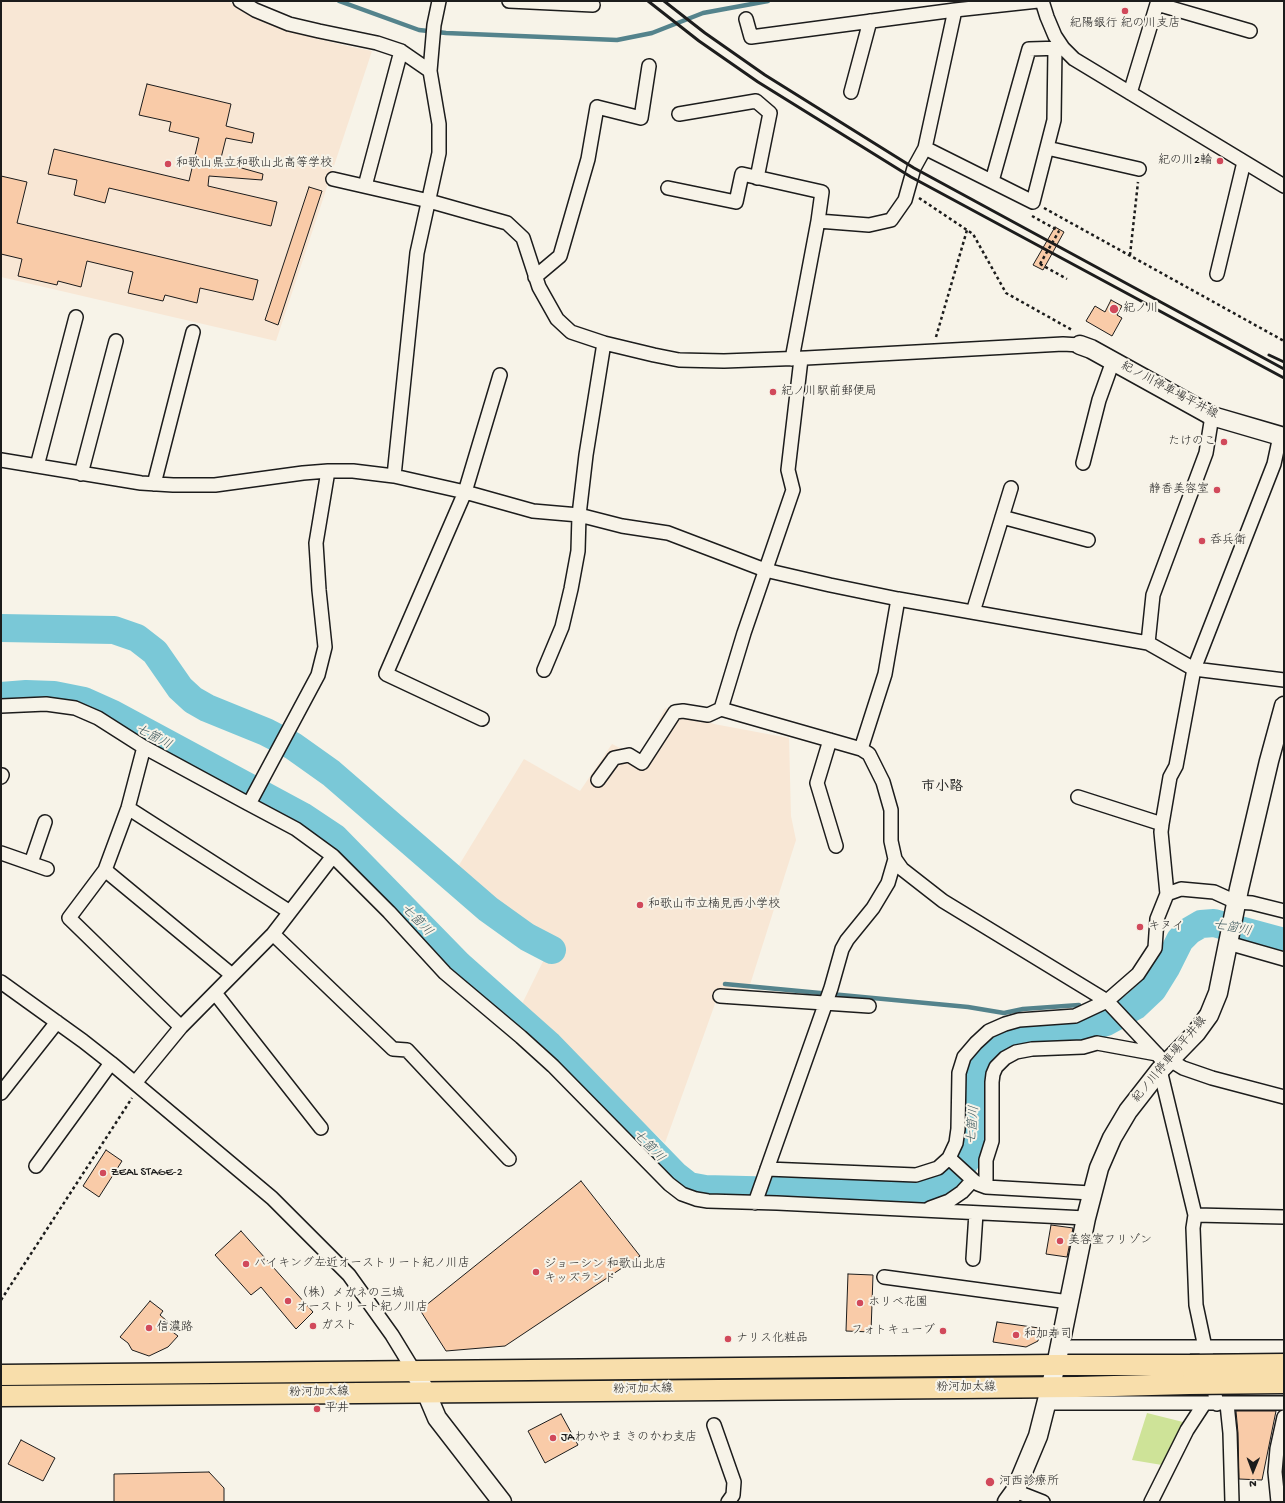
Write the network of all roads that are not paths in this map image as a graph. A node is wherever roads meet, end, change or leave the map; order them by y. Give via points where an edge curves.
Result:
1 (240, 1) edge
2 (439, 1) edge
3 (509, 1) edge
4 (1038, 1) edge
5 (1042, 1) edge
6 (1157, 2) edge
7 (593, 5) dead end
8 (955, 10) junction
9 (746, 19) dead end
10 (870, 21) junction
11 (1250, 31) dead end
12 (1059, 48) junction
13 (401, 52) junction
14 (649, 66) dead end
15 (430, 71) junction
16 (851, 92) dead end
17 (1130, 93) junction
18 (678, 114) dead end
19 (925, 148) junction
20 (1047, 148) junction
21 (1244, 162) junction
22 (1139, 169) road end
23 (758, 178) junction
24 (333, 179) dead end
25 (992, 181) junction
26 (365, 186) junction
27 (1284, 186) edge
28 (668, 188) dead end
29 (429, 201) junction
30 (818, 221) junction
31 (1217, 274) dead end
32 (535, 276) junction
33 (76, 317) dead end
34 (193, 332) dead end
35 (116, 341) dead end
36 (604, 343) junction
37 (1080, 345) joint
38 (796, 359) junction
39 (1113, 361) junction
40 (500, 375) dead end
41 (1212, 416) junction
42 (1282, 436) edge
43 (1, 460) edge
44 (1082, 463) dead end
45 (37, 466) junction
46 (328, 471) junction
47 (81, 474) junction
48 (394, 476) junction
49 (154, 484) junction
50 (1011, 488) dead end
51 (466, 492) junction
52 (579, 515) junction
53 (1002, 517) junction
54 (1088, 540) dead end
55 (765, 570) junction
56 (898, 599) junction
57 (973, 612) junction
58 (1148, 643) junction
59 (1194, 669) junction
60 (544, 670) dead end
61 (1284, 680) edge
62 (1, 706) edge
63 (1284, 706) edge
64 (721, 709) junction
65 (482, 719) dead end
66 (830, 740) junction
67 (144, 747) junction
68 (861, 749) junction
69 (598, 780) dead end
70 (1078, 797) dead end
71 (250, 801) junction
72 (128, 808) junction
73 (45, 822) dead end
74 (1162, 824) junction
75 (836, 846) dead end
76 (1, 853) edge
77 (333, 856) junction
78 (895, 859) junction
79 (31, 863) junction
80 (47, 868) dead end
81 (105, 870) junction
82 (1167, 894) junction
83 (1235, 907) junction
84 (1284, 911) edge
85 (290, 912) junction
86 (273, 934) junction
87 (1228, 940) junction
88 (1284, 959) edge
89 (232, 975) junction
90 (1, 982) edge
91 (215, 993) junction
92 (720, 996) dead end
93 (826, 1002) junction
94 (1109, 1002) junction
95 (868, 1006) dead end
96 (57, 1022) junction
97 (181, 1027) junction
98 (1163, 1062) junction
99 (111, 1063) junction
100 (139, 1086) junction
101 (1, 1093) edge
102 (1284, 1097) edge
103 (321, 1128) dead end
104 (509, 1159) dead end
105 (951, 1160) junction
106 (36, 1166) dead end
107 (765, 1175) junction
108 (971, 1179) junction
109 (986, 1187) junction
110 (1091, 1193) junction
111 (756, 1200) junction
112 (922, 1210) junction
113 (976, 1213) junction
114 (1195, 1215) junction
115 (1284, 1217) edge
116 (1086, 1218) junction
117 (973, 1259) dead end
118 (884, 1277) dead end
119 (1069, 1302) junction
120 (1204, 1346) junction
121 (1284, 1347) edge
122 (1058, 1356) junction
123 (1284, 1364) edge
124 (414, 1371) junction
125 (1, 1375) edge
126 (1284, 1383) edge
127 (426, 1392) junction
128 (1049, 1395) junction
129 (1, 1396) edge
130 (1216, 1404) junction
131 (1284, 1404) edge
132 (1284, 1417) edge
133 (714, 1424) dead end
134 (1011, 1497) edge
135 (502, 1502) edge
136 (728, 1502) edge
137 (1043, 1502) edge
138 (1151, 1502) edge
139 (1232, 1502) edge
140 (1278, 1502) edge

1 - 13 street via 289,24 377,43
2 - 15 street via 433,31
3 - 7 street
4 - 8 street
5 - 12 street
6 - 11 street
6 - 17 street
8 - 10 street
8 - 19 street
9 - 10 street via 751,37
10 - 16 street
12 - 17 street
12 - 20 street via 1054,120
12 - 25 street via 1029,49
13 - 15 street
13 - 26 street
14 - 32 street via 641,118 598,107 588,159 560,256
15 - 29 street via 439,124 439,153
17 - 21 street
18 - 23 street via 756,101 770,113
19 - 25 street
19 - 30 street via 914,168 905,200 891,220 869,225
20 - 22 street
20 - 25 street via 1033,202
21 - 27 street
21 - 31 street
23 - 28 street via 742,174 736,202
23 - 30 street via 822,192
24 - 26 street
26 - 29 street
29 - 32 street via 506,223 522,238
29 - 48 street via 417,253
30 - 38 street
32 - 36 street via 557,319 571,332
33 - 45 street
34 - 49 street
35 - 47 street
36 - 38 street via 679,360
36 - 52 street
37 - 38 street
37 - 39 main road, 紀ノ川停車場平井線
38 - 55 street via 788,470 793,490
39 - 41 main road, 紀ノ川停車場平井線
39 - 44 street
40 - 51 street
41 - 42 main road, 紀ノ川停車場平井線
41 - 58 street via 1206,453 1152,595
42 - 59 street via 1274,464
43 - 45 street
45 - 47 street
46 - 48 street
46 - 49 street via 215,485
46 - 71 street via 316,543 325,647 318,675
47 - 49 street
48 - 51 street
50 - 53 street
51 - 52 street via 533,511
51 - 65 street via 386,674
52 - 55 street via 622,526 668,533
52 - 60 street via 578,551 562,627
53 - 54 street
53 - 57 street
55 - 56 street
55 - 64 street
56 - 57 street
56 - 68 street via 885,674
57 - 58 street
58 - 59 street
59 - 61 street
59 - 74 street
62 - 67 street via 46,704 75,708 98,718
63 - 83 main road, 紀ノ川停車場平井線
64 - 66 street
64 - 69 street via 708,715 675,712 642,763 629,755 614,758
66 - 68 street
66 - 75 street via 817,784
67 - 71 street
67 - 72 street
68 - 78 street via 869,754 883,782 891,810 891,841
70 - 74 street
71 - 77 street via 296,829
72 - 81 street
72 - 85 street
73 - 79 street
74 - 82 street
76 - 79 street
77 - 85 street
77 - 111 street via 445,973 553,1066 669,1184 682,1194 696,1199
78 - 93 street via 888,883 842,949
78 - 94 street via 902,869 943,901
79 - 80 street
81 - 89 street
81 - 97 street via 70,918
82 - 83 street via 1181,889 1214,892
82 - 94 street via 1157,919 1155,948 1138,974
83 - 84 street via 1252,902
83 - 87 main road, 紀ノ川停車場平井線
85 - 86 street
86 - 89 street
86 - 104 street via 393,1049 407,1050
87 - 88 street
87 - 98 main road, 紀ノ川停車場平井線 via 1218,993 1209,1014 1196,1033
89 - 91 street
90 - 96 street
91 - 97 street
91 - 103 street
92 - 93 street
93 - 95 street
93 - 107 street
94 - 98 street
94 - 105 street via 1075,1016 1019,1020 1005,1024 988,1031 976,1042 964,1057 959,1073 958,1129
96 - 99 street
96 - 101 street
97 - 100 street
98 - 102 street
98 - 109 street via 1097,1043 1083,1047 1032,1049 1016,1052 1005,1058 996,1066 993,1074 992,1140 986,1160
98 - 110 main road, 紀ノ川停車場平井線 via 1112,1138
98 - 114 street
99 - 100 street
99 - 106 street
100 - 124 street via 272,1198 349,1275
105 - 107 street via 938,1168 916,1175
105 - 108 street
107 - 111 street
108 - 109 street
108 - 112 street via 962,1192 949,1201
109 - 110 street
110 - 116 main road, 紀ノ川停車場平井線
111 - 112 street
112 - 113 street
113 - 116 street
113 - 117 street
114 - 115 street
114 - 120 street via 1193,1228 1196,1305
116 - 119 main road, 紀ノ川停車場平井線
118 - 119 street
119 - 122 main road, 紀ノ川停車場平井線
120 - 121 street
120 - 122 street
120 - 130 street
122 - 123 main road, 粉河加太線, bridge via 1190,1365
122 - 124 main road, 粉河加太線
122 - 128 main road, 紀ノ川停車場平井線
124 - 125 main road, 粉河加太線
124 - 127 main road
126 - 128 main road, 粉河加太線, bridge via 1189,1384
127 - 128 main road, 粉河加太線
127 - 129 main road, 粉河加太線
127 - 135 main road via 438,1418
128 - 130 street
128 - 134 main road, 紀ノ川停車場平井線 via 1038,1436
130 - 131 street
130 - 138 street via 1187,1430
130 - 139 street via 1230,1433
132 - 140 street via 1275,1472
133 - 136 street via 734,1482 733,1495
134 - 137 street

